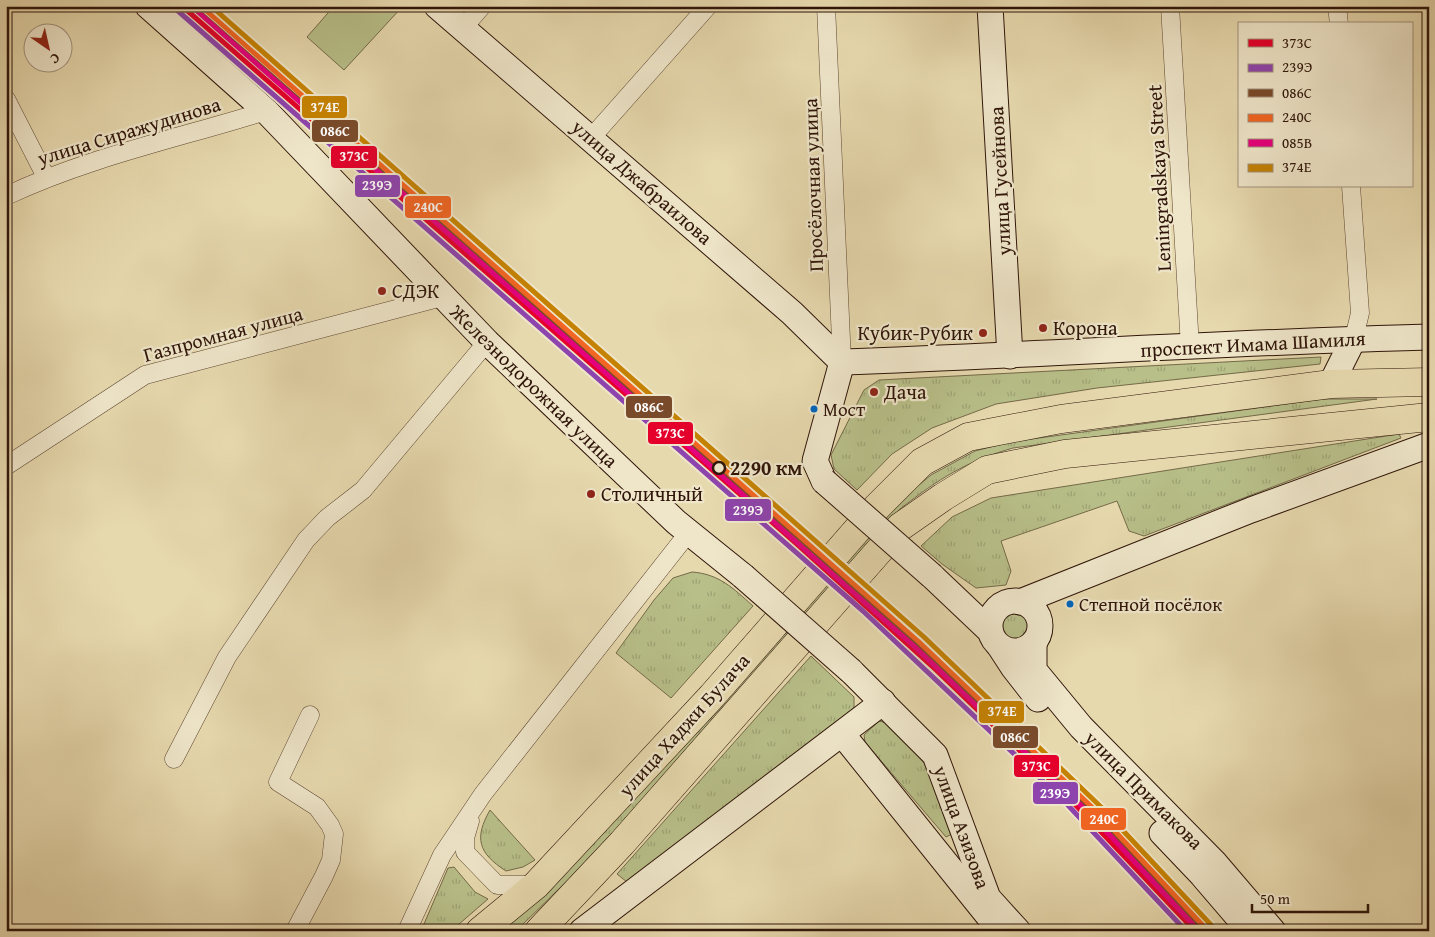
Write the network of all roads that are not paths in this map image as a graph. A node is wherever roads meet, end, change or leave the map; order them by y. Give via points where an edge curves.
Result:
1 (148, 6) edge
2 (437, 6) edge
3 (482, 6) edge
4 (708, 6) edge
5 (826, 6) edge
6 (990, 6) edge
7 (1170, 6) edge
8 (1337, 6) edge
9 (1339, 22) edge
10 (463, 28) junction
11 (6, 99) edge
12 (266, 111) junction
13 (591, 138) junction
14 (46, 177) junction
15 (1351, 188) edge
16 (6, 196) edge
17 (442, 297) junction
18 (1429, 337) edge
19 (1354, 338) junction
20 (487, 342) junction
21 (1190, 347) junction
22 (1010, 356) junction
23 (842, 362) junction
24 (1429, 382) edge
25 (1331, 384) junction
26 (1429, 417) edge
27 (1429, 445) edge
28 (6, 466) edge
29 (689, 532) junction
30 (743, 576) joint
31 (953, 595) junction
32 (1021, 608) junction
33 (995, 639) junction
34 (1034, 642) junction
35 (884, 702) junction
36 (310, 715) dead end
37 (842, 735) junction
38 (174, 759) dead end
39 (483, 794) junction
40 (536, 885) junction
41 (983, 902) junction
42 (561, 907) junction
43 (584, 929) edge
44 (295, 931) edge
45 (407, 931) edge
46 (480, 931) edge
47 (539, 931) edge
48 (1001, 931) edge
49 (1018, 931) edge
50 (1250, 931) edge
51 (1273, 931) edge

1 - 12 main road, Железнодорожная улица
2 - 10 main road, улица Джабраилова
3 - 10 street
4 - 13 street
5 - 23 street, Просёлочная улица
6 - 22 main road, улица Гусейнова
7 - 21 street, Leningradskaya Street
8 - 9 street
10 - 13 main road, улица Джабраилова
11 - 14 street
12 - 14 street, улица Сиражудинова
12 - 17 main road, Железнодорожная улица
13 - 23 main road, улица Джабраилова via 792,313
14 - 16 street, улица Сиражудинова
15 - 19 street via 1360,313
17 - 20 main road, Железнодорожная улица
17 - 28 street, Газпромная улица via 145,375
18 - 19 main road, проспект Имама Шамиля
19 - 21 main road, проспект Имама Шамиля
19 - 25 main road
20 - 29 main road, Железнодорожная улица
20 - 38 street via 363,490 327,518 306,540 227,657
21 - 22 main road, проспект Имама Шамиля
22 - 23 main road, проспект Имама Шамиля
23 - 31 main road, bridge via 815,461 824,481
24 - 25 main road
25 - 40 main road, улица Хаджи Булача via 1061,419 968,437 922,462 877,507 712,696
26 - 42 main road, улица Хаджи Булача via 1055,456 987,470 900,527 622,843
27 - 32 main road via 1073,580 1051,598
29 - 30 main road, Железнодорожная улица
29 - 39 street
30 - 35 main road, улица Азизова, bridge
31 - 32 main road
31 - 33 main road
32 - 33 main road via 996,610 991,619
32 - 34 main road via 1040,626
33 - 34 main road via 1007,650 1022,651
33 - 50 main road, улица Примакова via 1013,668 1074,743 1202,875
34 - 51 main road, улица Примакова via 1034,670 1075,720 1215,863
35 - 37 main road
35 - 41 main road, улица Азизова via 935,755
36 - 44 street via 278,782 317,807 330,825 334,842 324,876
37 - 41 main road, улица Азизова
37 - 43 main road
39 - 40 street via 471,818 465,852 497,885
39 - 45 street via 442,855
40 - 46 main road, улица Хаджи Булача
41 - 48 main road, улица Азизова
41 - 49 main road, улица Азизова
42 - 43 main road
42 - 47 main road, улица Хаджи Булача

